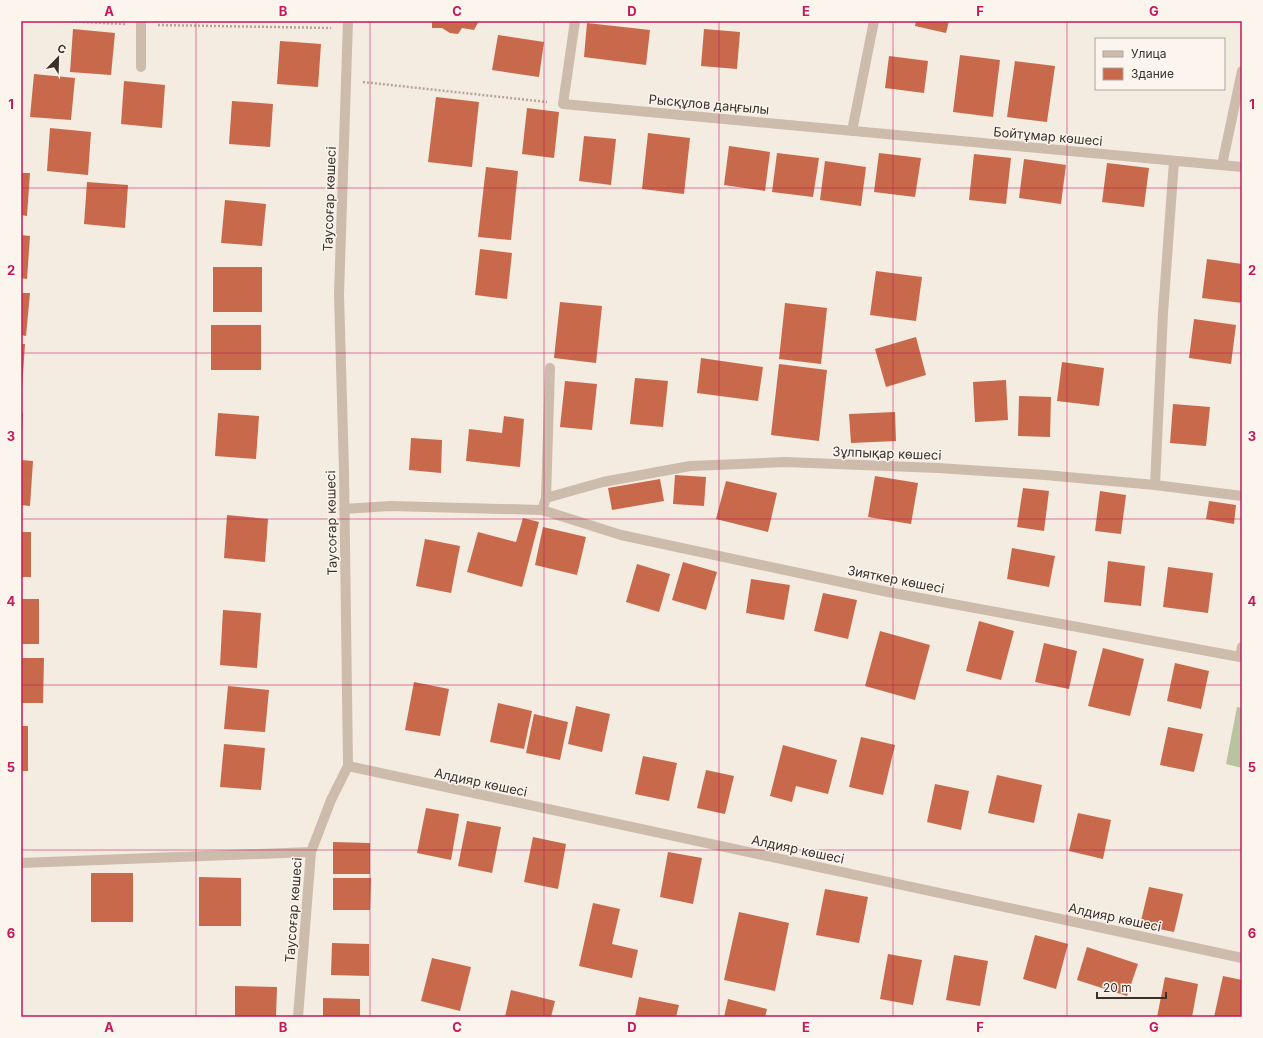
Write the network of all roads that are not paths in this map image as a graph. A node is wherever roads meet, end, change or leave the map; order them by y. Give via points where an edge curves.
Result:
1 (575, 21) edge
2 (874, 21) edge
3 (141, 23) edge
4 (348, 25) edge
5 (141, 66) dead end
6 (1242, 71) edge
7 (852, 131) junction
8 (1174, 161) junction
9 (1222, 165) junction
10 (1242, 167) edge
11 (550, 368) dead end
12 (1155, 485) junction
13 (1242, 496) edge
14 (546, 498) junction
15 (344, 509) junction
16 (542, 510) junction
17 (1242, 647) edge
18 (348, 766) junction
19 (311, 852) junction
20 (21, 863) edge
21 (1242, 958) edge
22 (298, 1017) edge

1 - 7 street, Рысқұлов даңғылы via 564,104
2 - 7 street
3 - 5 street
4 - 15 street, Тауcоғар көшесі via 339,294
6 - 9 street
7 - 8 street, Бойтұмар көшесі
8 - 9 street, Бойтұмар көшесі
8 - 12 street via 1163,313
9 - 10 street, Бойтұмар көшесі
11 - 14 street
12 - 13 street, Зұлпықар көшесі
12 - 14 street, Зұлпықар көшесі via 938,468 785,462 690,466 603,482
14 - 16 street
15 - 16 street via 390,506
15 - 18 street, Тауcоғар көшесі
16 - 17 street, Зияткер көшесі via 621,535 888,592 1240,657
18 - 19 street, Тауcоғар көшесі via 331,800
18 - 21 street, Алдияр көшесі
19 - 20 street
19 - 22 street, Тауcоғар көшесі

